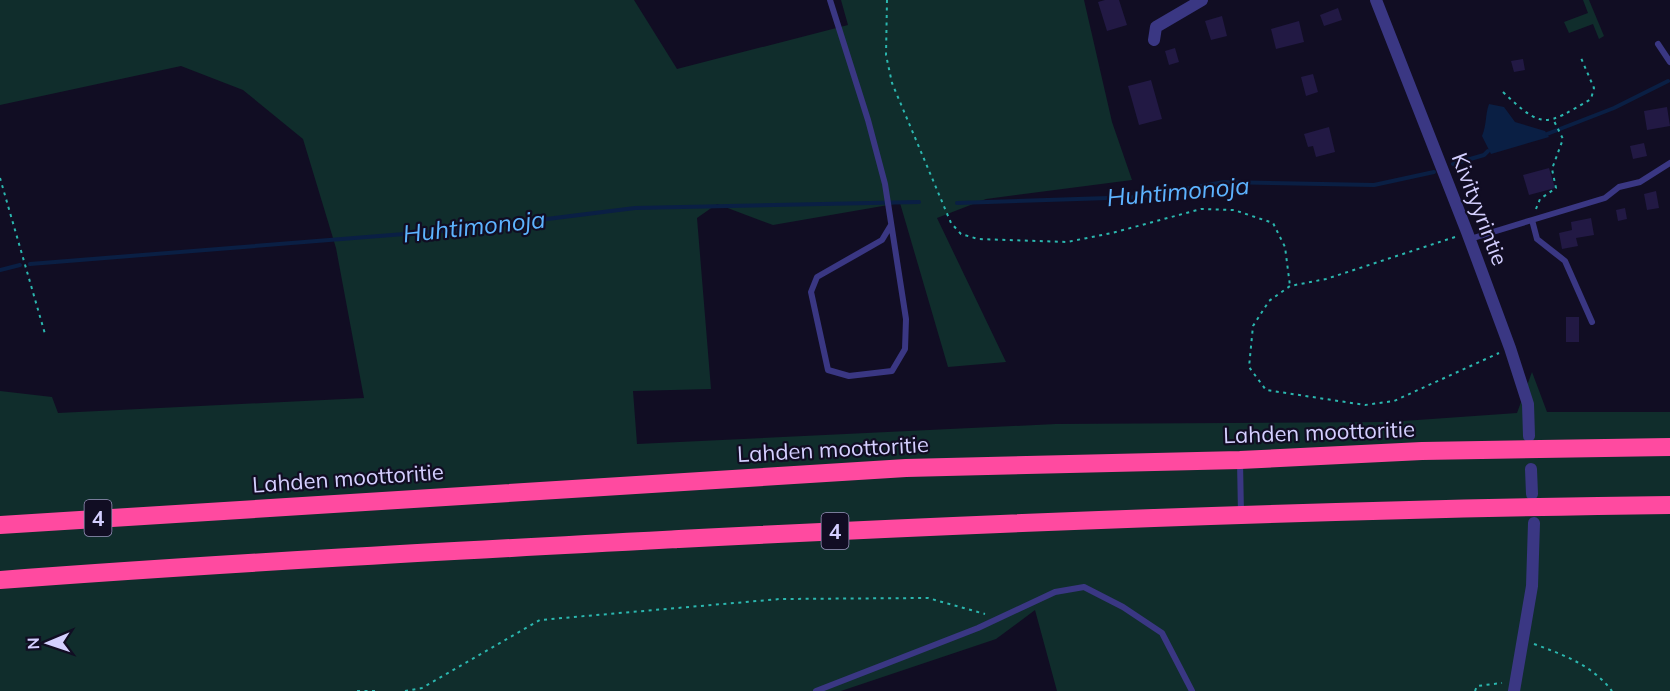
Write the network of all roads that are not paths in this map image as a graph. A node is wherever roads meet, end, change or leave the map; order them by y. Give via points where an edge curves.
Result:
1 (830, 0) edge
2 (1202, 0) edge
3 (1376, 0) edge
4 (1154, 40) dead end
5 (1658, 44) dead end
6 (1670, 62) edge
7 (1670, 163) edge
8 (1532, 220) junction
9 (891, 225) junction
10 (1469, 236) junction
11 (1592, 322) dead end
12 (1529, 436) dead end
13 (1670, 447) edge
14 (1239, 460) junction
15 (1531, 469) dead end
16 (1532, 494) dead end
17 (1670, 505) edge
18 (1241, 514) junction
19 (1533, 523) dead end
20 (0, 525) edge
21 (0, 580) edge
22 (1514, 687) edge
23 (816, 691) edge
24 (1192, 691) edge

1 - 9 lane via 868,120
2 - 4 street via 1156,27
3 - 10 street, Kivityyrintie
5 - 6 lane
7 - 8 lane via 1605,198
8 - 10 lane
8 - 11 lane via 1537,239 1565,261
9 - 9 lane via 906,319 904,350 892,371 849,376 828,370 811,292 817,277 882,240
10 - 12 street, Kivityyrintie via 1528,404
13 - 14 highway, Lahden moottoritie / 4 via 1422,451
14 - 18 lane
14 - 20 highway, Lahden moottoritie / 4 via 906,468
15 - 16 street
17 - 18 highway, 4
18 - 21 highway, 4 via 430,552
19 - 22 street via 1532,586
23 - 24 lane via 1055,592 1084,587 1162,633

